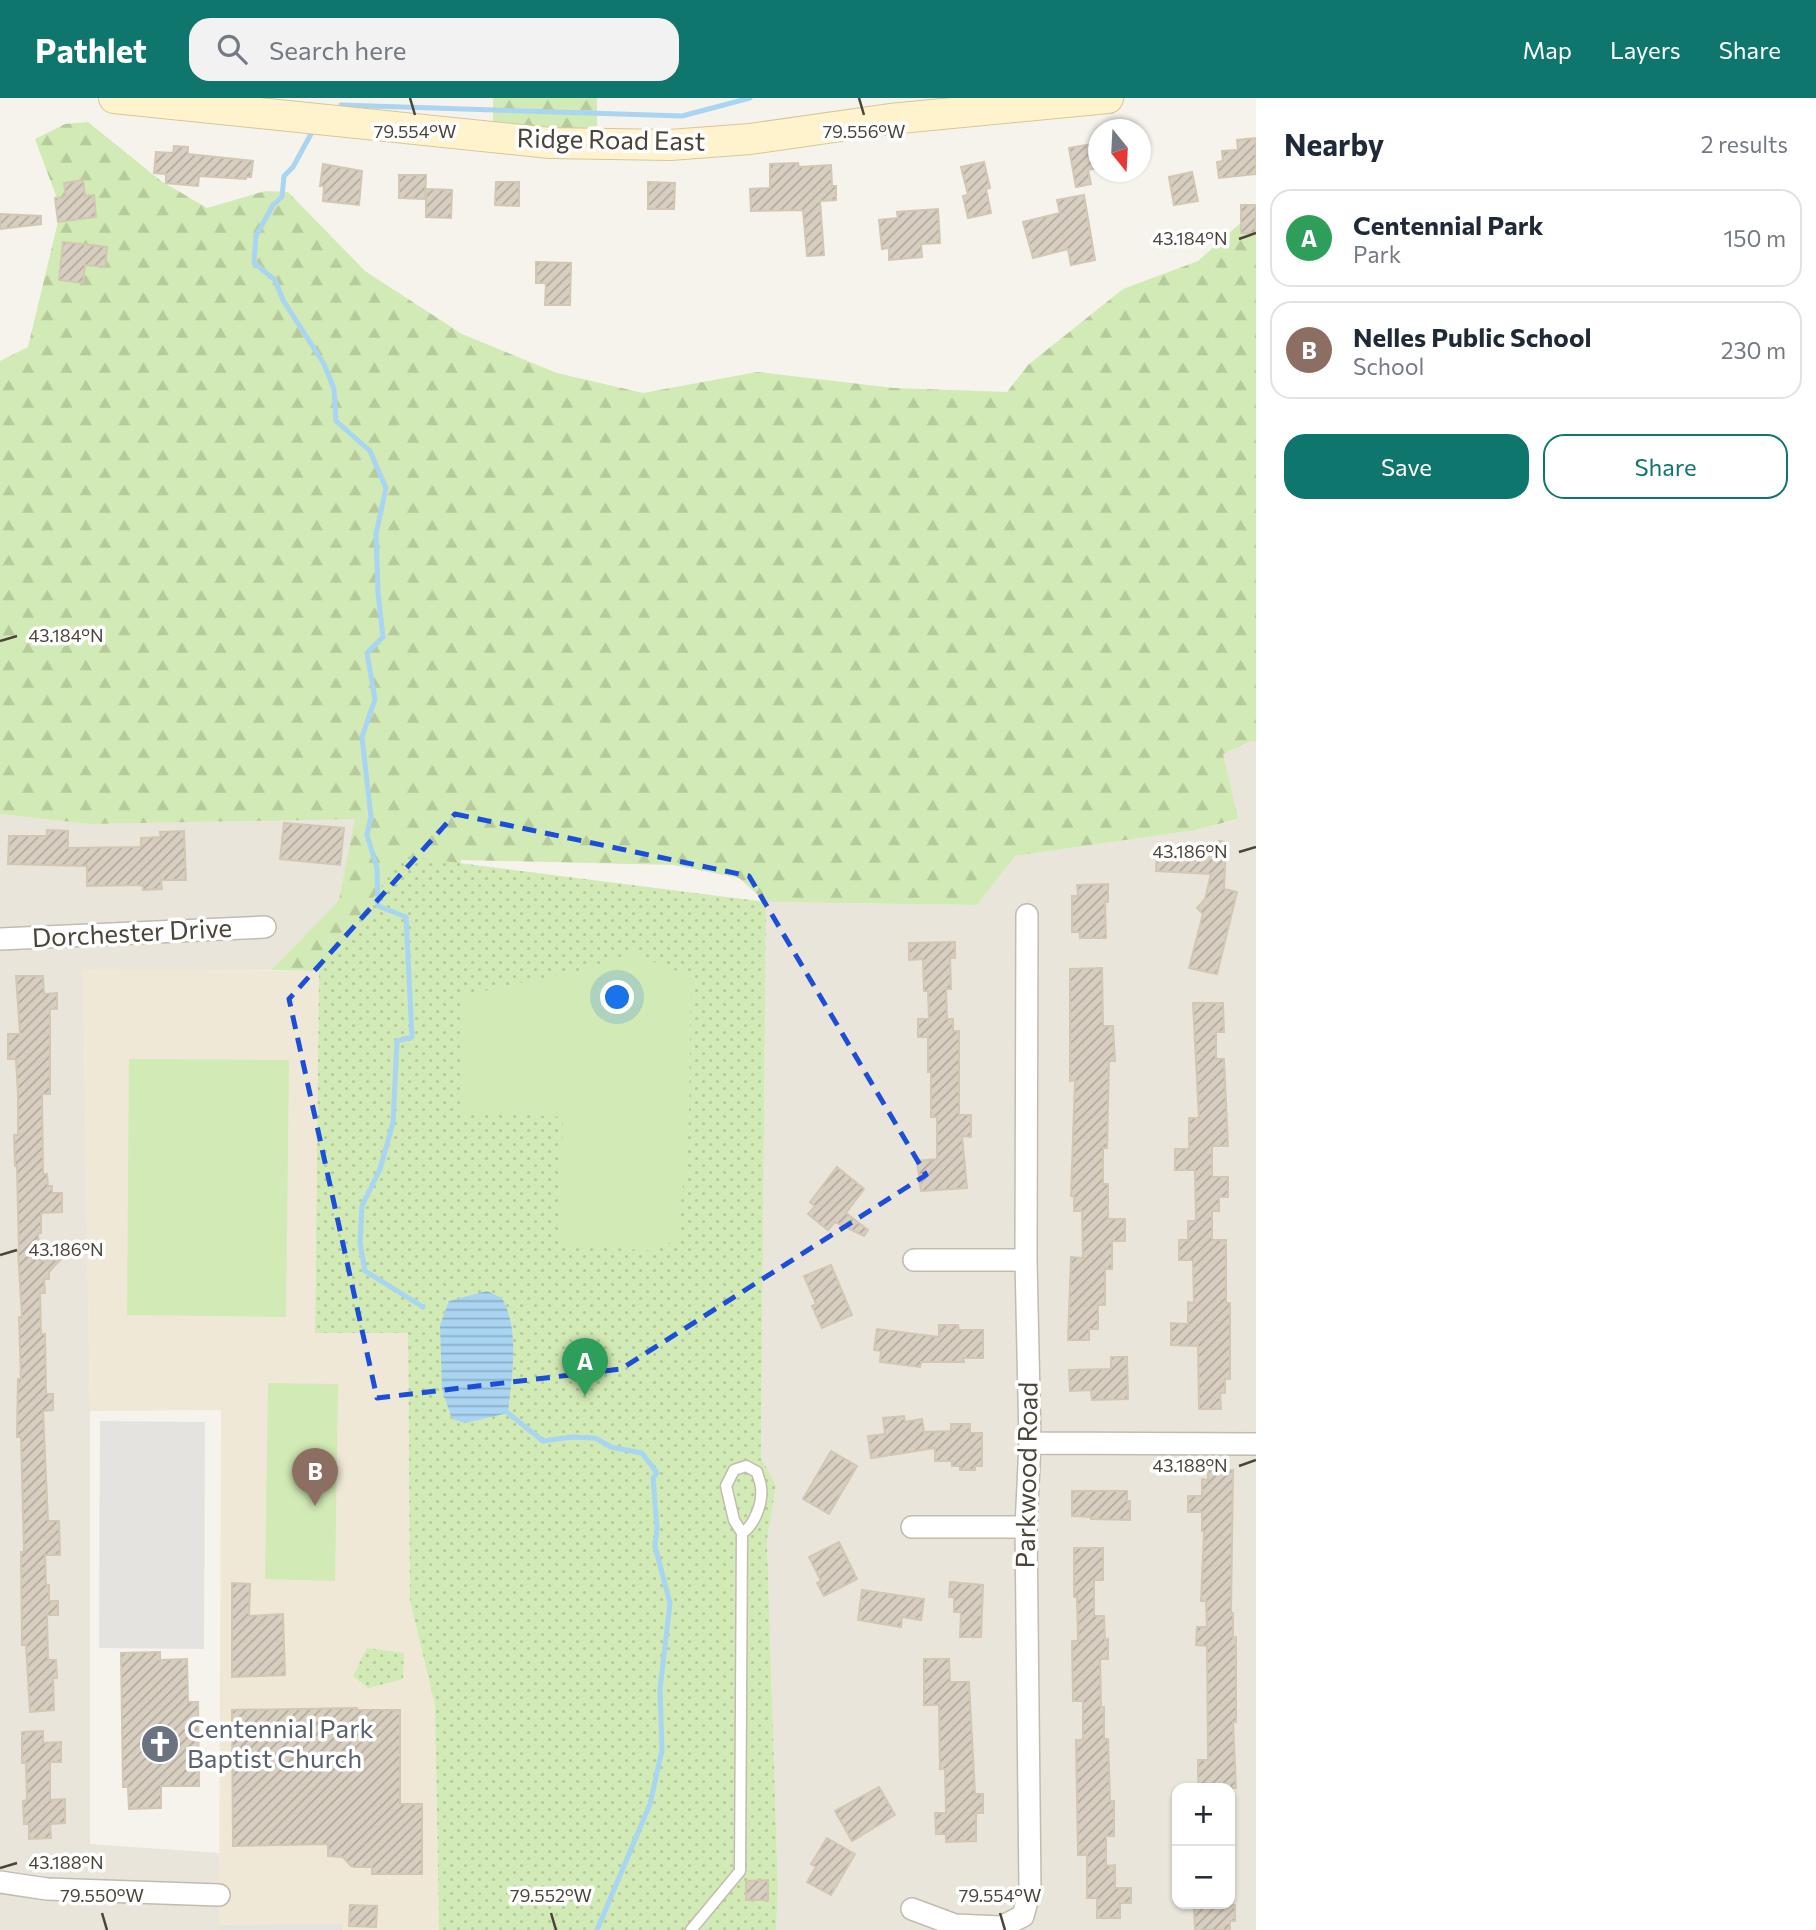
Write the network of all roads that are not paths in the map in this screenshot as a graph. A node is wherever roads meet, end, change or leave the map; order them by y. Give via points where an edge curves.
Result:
1 (114, 98) edge
2 (1108, 98) edge
3 (1027, 915) dead end
4 (265, 927) dead end
5 (0, 939) edge
6 (914, 1260) dead end
7 (1026, 1260) junction
8 (1030, 1443) junction
9 (1256, 1444) edge
10 (912, 1527) dead end
11 (1026, 1527) junction
12 (742, 1534) junction
13 (0, 1882) edge
14 (219, 1895) dead end
15 (912, 1909) dead end
16 (691, 1930) edge

1 - 2 main road, Ridge Road East via 550,142 670,145
3 - 7 street, Parkwood Road
4 - 5 street, Dorchester Drive
6 - 7 street
7 - 8 street, Parkwood Road
8 - 9 street
8 - 11 street, Parkwood Road
10 - 11 street
11 - 15 street, Parkwood Road via 1030,1890 1023,1916 1001,1927 955,1925
12 - 12 lane via 750,1529 762,1489 757,1472 746,1466 734,1471 726,1486
12 - 16 lane via 740,1871
13 - 14 street via 47,1889

